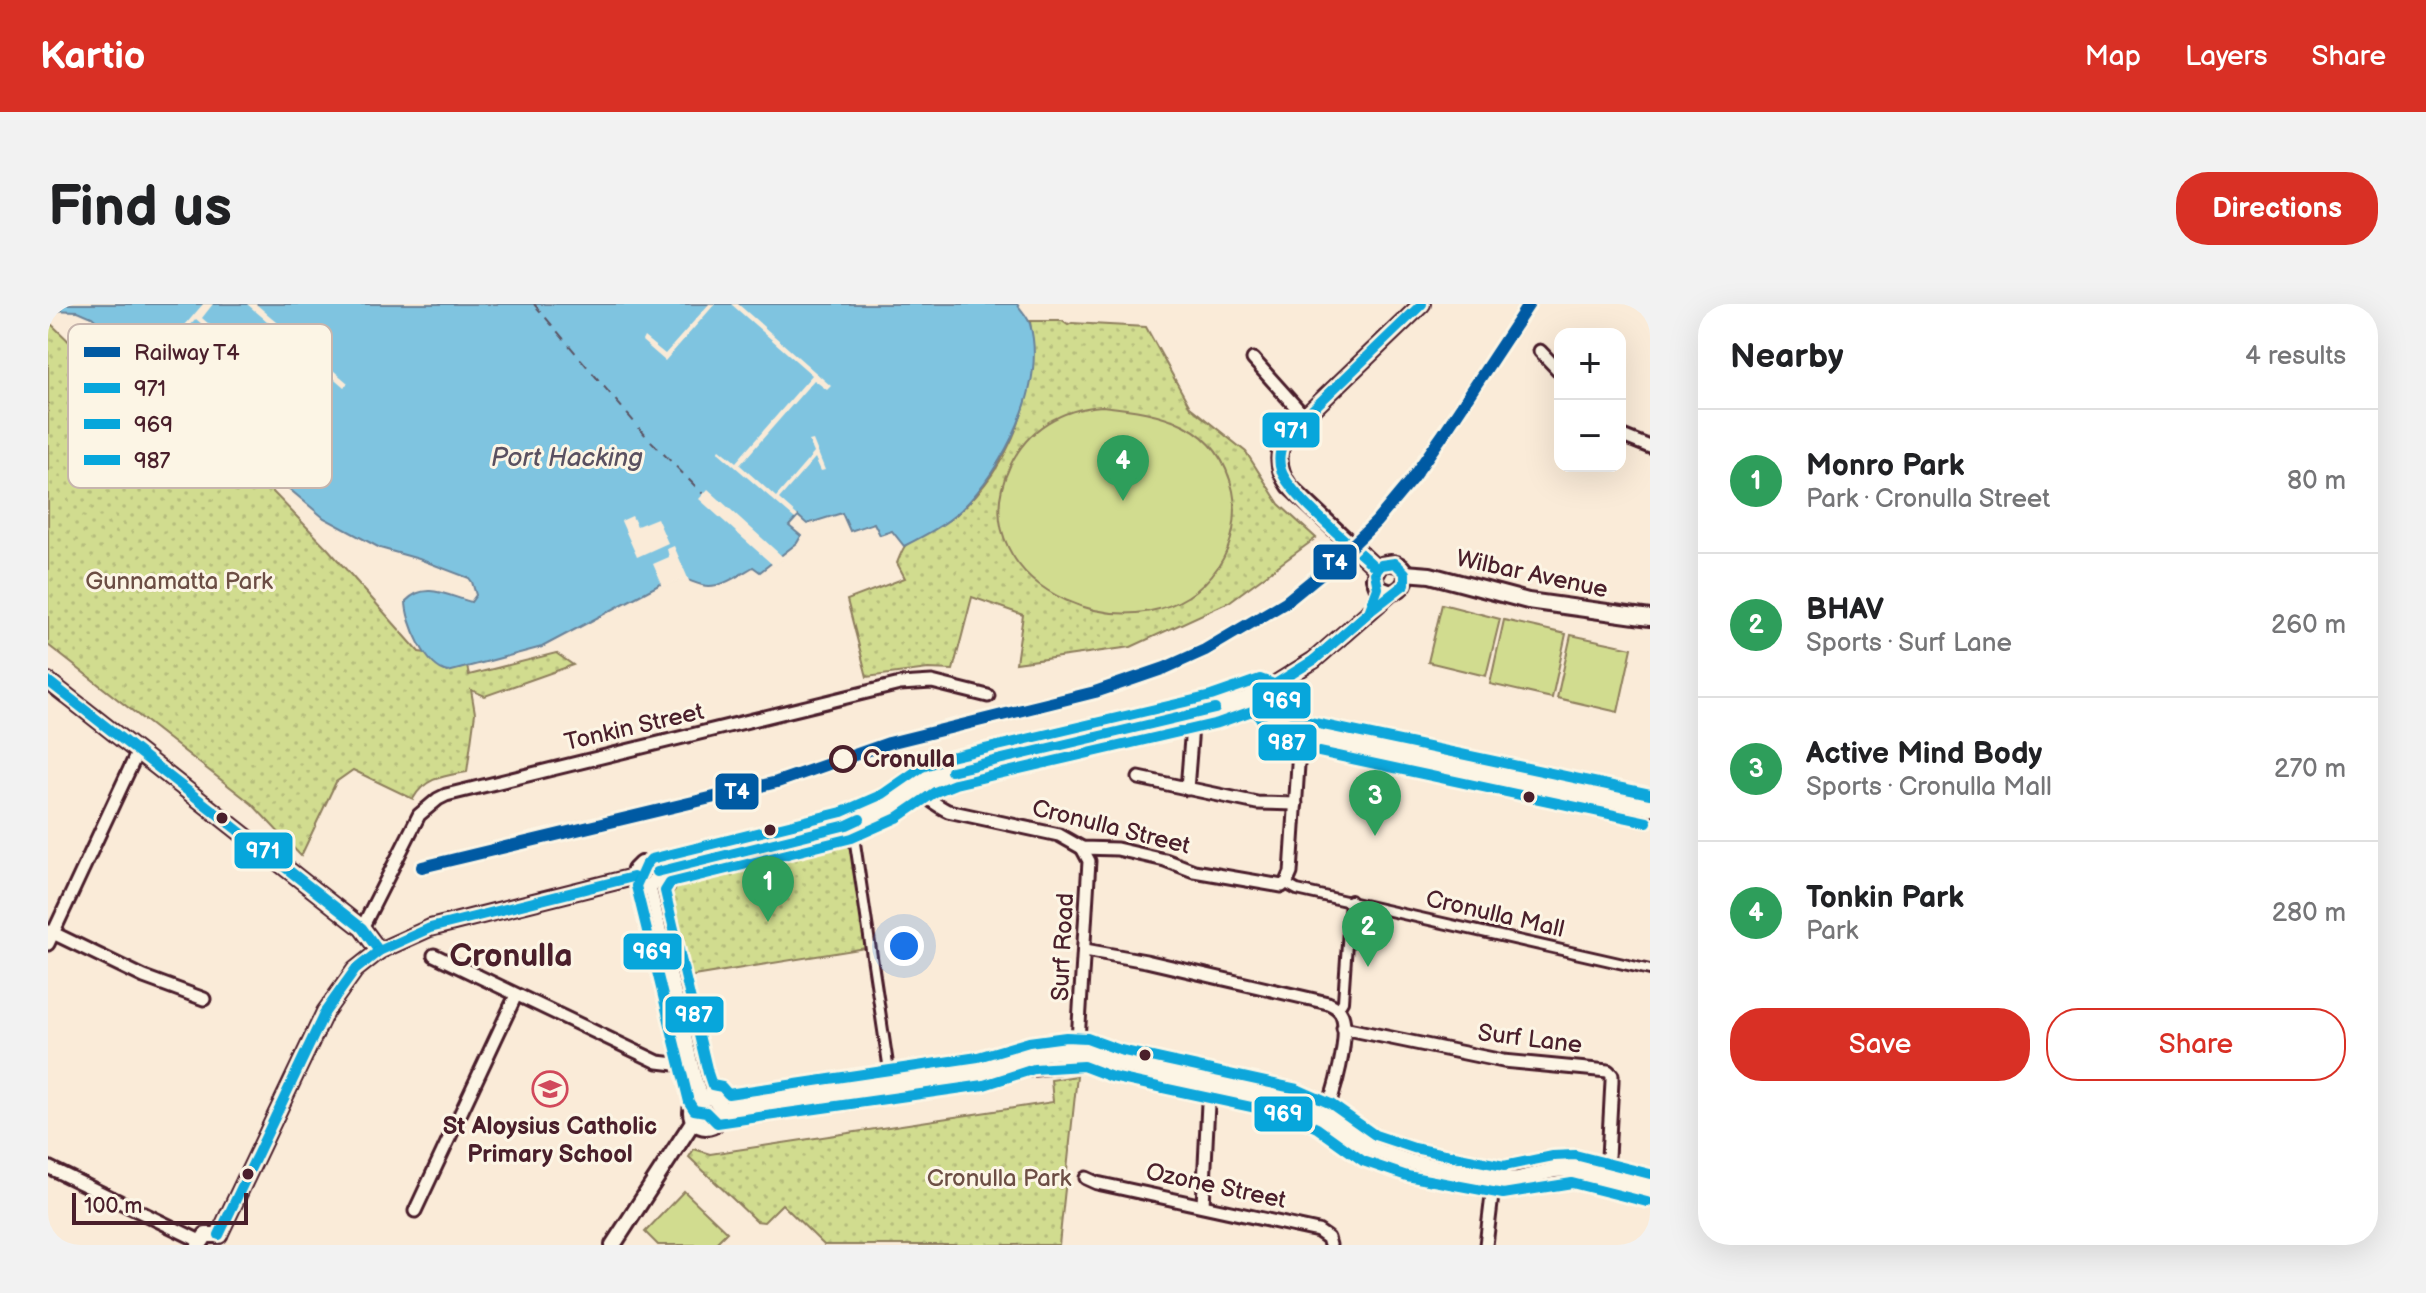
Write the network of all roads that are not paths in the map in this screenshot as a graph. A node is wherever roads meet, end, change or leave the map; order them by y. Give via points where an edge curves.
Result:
1 (1422, 304) edge
2 (1540, 351) dead end
3 (1253, 359) dead end
4 (1554, 366) edge
5 (1304, 416) junction
6 (1626, 438) edge
7 (1650, 447) edge
8 (1377, 569) junction
9 (1405, 573) junction
10 (1385, 591) junction
11 (1650, 618) edge
12 (48, 681) edge
13 (1261, 693) junction
14 (988, 696) dead end
15 (1193, 714) junction
16 (1300, 734) junction
17 (138, 751) junction
18 (1139, 778) dead end
19 (1187, 789) junction
20 (909, 793) junction
21 (1296, 804) junction
22 (1650, 808) edge
23 (852, 823) junction
24 (1082, 848) junction
25 (657, 872) junction
26 (633, 877) junction
27 (1286, 884) junction
28 (650, 887) junction
29 (1350, 900) junction
30 (362, 928) junction
31 (50, 936) edge
32 (1085, 950) junction
33 (379, 951) junction
34 (434, 955) dead end
35 (1650, 970) edge
36 (516, 995) junction
37 (204, 999) dead end
38 (1338, 1009) junction
39 (1343, 1028) junction
40 (1077, 1057) junction
41 (692, 1066) junction
42 (1209, 1083) junction
43 (891, 1084) junction
44 (702, 1098) junction
45 (721, 1109) junction
46 (1324, 1116) junction
47 (694, 1120) junction
48 (48, 1167) edge
49 (1607, 1176) junction
50 (1086, 1178) dead end
51 (1494, 1179) junction
52 (1650, 1188) edge
53 (1203, 1205) junction
54 (415, 1211) dead end
55 (222, 1240) edge
56 (200, 1243) edge
57 (613, 1245) edge
58 (1330, 1245) edge
59 (1486, 1245) edge

1 - 5 street
2 - 4 street
3 - 5 street
5 - 8 street via 1282,441 1278,456 1283,478
6 - 7 street
8 - 9 street via 1390,562
8 - 10 street via 1374,578
9 - 10 street via 1403,587
9 - 11 street, Wilbar Avenue via 1528,601
10 - 13 street via 1369,613 1314,660
12 - 17 street
13 - 15 street
13 - 16 street via 1279,722
14 - 30 street, Tonkin Street via 932,682 900,684 446,795 419,815
15 - 19 street
15 - 20 street via 951,771
16 - 21 street
16 - 22 street
17 - 30 street
17 - 31 street
18 - 19 street
19 - 21 street via 1257,803
20 - 23 street
20 - 24 street, Cronulla Street via 948,811 1059,835
21 - 27 street
23 - 25 street
23 - 43 street
24 - 27 street, Cronulla Street via 1117,849 1194,871
24 - 32 street, Surf Road via 1089,861
25 - 26 street via 652,865 641,864
25 - 28 street
26 - 28 street via 639,886
26 - 33 street via 430,928
27 - 29 street, Cronulla Mall
28 - 41 street
29 - 35 street, Cronulla Mall
29 - 38 street via 1343,1001
30 - 33 street
31 - 37 street
32 - 38 street
32 - 40 street, Surf Road
33 - 55 street via 355,970 325,1012
34 - 36 street
36 - 41 street via 658,1062
36 - 54 street
38 - 39 street
39 - 46 street via 1338,1080
39 - 49 street, Surf Lane via 1503,1061 1608,1071 1612,1081
40 - 42 street via 1102,1055 1115,1063
40 - 43 street via 1016,1059 982,1071
41 - 44 street
42 - 46 street via 1293,1102
42 - 53 street
43 - 45 street
44 - 45 street via 714,1099
44 - 47 street via 693,1107
45 - 47 street via 711,1126
46 - 51 street via 1382,1154
47 - 57 street
48 - 56 street
49 - 51 street via 1565,1169
49 - 52 street
50 - 53 street, Ozone Street
51 - 59 street
53 - 58 street, Ozone Street via 1318,1231
55 - 56 street via 210,1233

